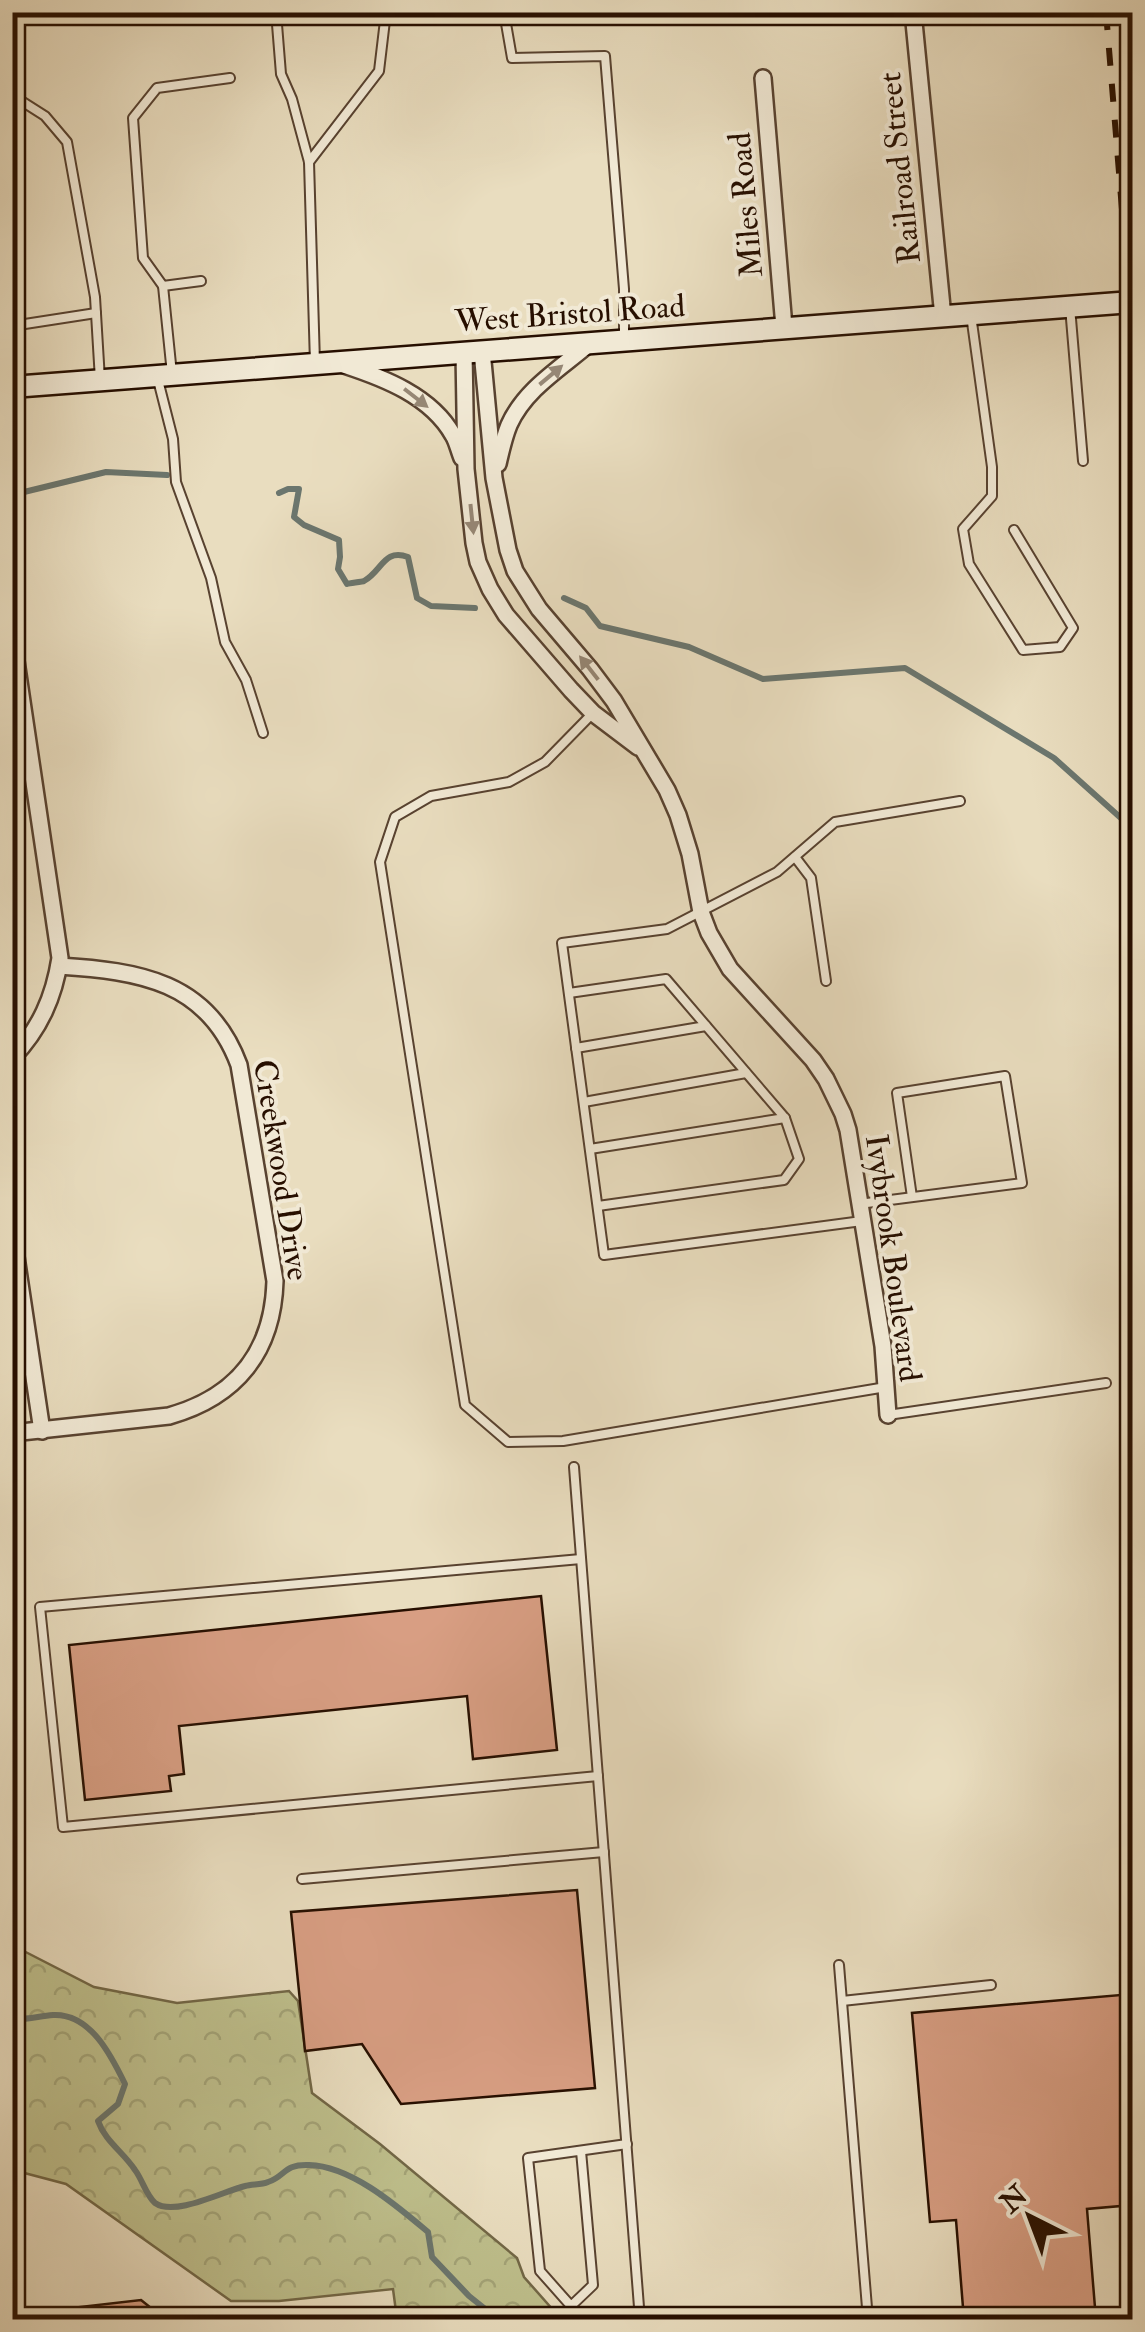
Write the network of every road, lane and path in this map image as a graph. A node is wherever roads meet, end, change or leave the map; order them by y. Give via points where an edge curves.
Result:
1 (276, 12) edge
2 (386, 12) edge
3 (504, 12) edge
4 (913, 12) edge
5 (230, 78) dead end
6 (763, 78) dead end
7 (12, 95) edge
8 (309, 162) junction
9 (201, 281) dead end
10 (162, 286) junction
11 (1132, 302) edge
12 (1070, 307) junction
13 (96, 314) junction
14 (971, 315) junction
15 (944, 317) junction
16 (12, 326) edge
17 (784, 327) junction
18 (624, 340) junction
19 (591, 342) junction
20 (473, 351) junction
21 (326, 363) junction
22 (165, 375) junction
23 (100, 380) junction
24 (12, 387) edge
25 (1083, 461) dead end
26 (466, 469) junction
27 (494, 478) junction
28 (1014, 530) dead end
29 (12, 634) edge
30 (593, 713) junction
31 (263, 732) dead end
32 (642, 750) junction
33 (960, 802) dead end
34 (795, 857) junction
35 (701, 912) junction
36 (59, 966) junction
37 (826, 980) dead end
38 (568, 993) junction
39 (706, 1026) junction
40 (576, 1048) junction
41 (12, 1058) edge
42 (747, 1073) junction
43 (584, 1102) junction
44 (785, 1118) junction
45 (590, 1150) junction
46 (912, 1197) junction
47 (598, 1206) junction
48 (860, 1213) junction
49 (12, 1230) edge
50 (1106, 1383) dead end
51 (886, 1387) junction
52 (888, 1415) joint
53 (42, 1430) junction
54 (12, 1433) edge
55 (574, 1467) dead end
56 (581, 1559) junction
57 (598, 1776) junction
58 (604, 1852) junction
59 (302, 1879) dead end
60 (839, 1965) dead end
61 (991, 1985) dead end
62 (842, 2001) junction
63 (627, 2144) junction
64 (581, 2151) junction
65 (640, 2320) edge
66 (868, 2320) edge

1 - 8 lane via 281,74
2 - 8 lane via 379,70
3 - 18 lane via 512,58 604,56
4 - 15 street, Railroad Street
5 - 10 lane via 158,88 133,118 143,258
6 - 17 street, Miles Road
7 - 13 lane via 68,142
8 - 21 lane
9 - 10 lane
10 - 22 lane
11 - 12 main road, West Bristol Road
12 - 14 main road, West Bristol Road
12 - 25 lane
13 - 16 lane
13 - 23 lane
14 - 15 main road, West Bristol Road
14 - 28 lane via 992,496 964,529 969,564 1023,650 1060,648 1073,628
15 - 17 main road, West Bristol Road
17 - 18 main road, West Bristol Road
18 - 19 main road, West Bristol Road
19 - 20 main road, West Bristol Road
27 -> 19 street via 515,412
20 - 21 main road, West Bristol Road
20 - 26 street, Ivybrook Boulevard
20 - 27 street, Ivybrook Boulevard
21 - 22 main road, West Bristol Road
21 -> 26 street via 402,386 419,398 453,434
22 - 23 main road, West Bristol Road
22 - 31 lane via 176,482 211,578 225,642
23 - 24 main road, West Bristol Road
26 -> 30 street, Ivybrook Boulevard via 478,562 493,594
32 -> 27 street, Ivybrook Boulevard via 590,668 515,571
29 - 36 street
30 - 32 street, Ivybrook Boulevard
30 - 51 lane via 545,762 509,782 431,796 396,817 380,862 465,1404 508,1442 563,1441
32 - 35 street, Ivybrook Boulevard via 678,815
33 - 34 lane via 835,822
34 - 35 lane
34 - 37 lane via 811,878
35 - 38 lane via 668,929 562,943
35 - 48 street, Ivybrook Boulevard via 730,969 826,1079 848,1130
36 - 41 street via 45,1014
36 - 53 street, Creekwood Drive via 157,981 188,996 218,1024 239,1065 275,1280 262,1344 246,1370 210,1401 169,1416
38 - 39 lane via 666,979
38 - 40 lane
39 - 40 lane
39 - 42 lane
40 - 43 lane
42 - 43 lane
42 - 44 lane
43 - 45 lane
44 - 45 lane
44 - 47 lane via 800,1159 784,1180
45 - 47 lane
46 - 46 lane via 1022,1183 1004,1076 897,1094
46 - 48 lane
47 - 48 lane via 604,1255
48 - 51 street, Ivybrook Boulevard
49 - 53 street
50 - 52 lane
51 - 52 street, Ivybrook Boulevard
53 - 54 street, Creekwood Drive
55 - 56 lane
56 - 57 lane
56 - 57 lane via 40,1607 64,1828
57 - 58 lane
58 - 59 lane
58 - 63 lane
60 - 62 lane
61 - 62 lane
62 - 66 lane
63 - 64 lane
63 - 65 lane
64 - 64 lane via 528,2158 540,2271 571,2306 593,2286

